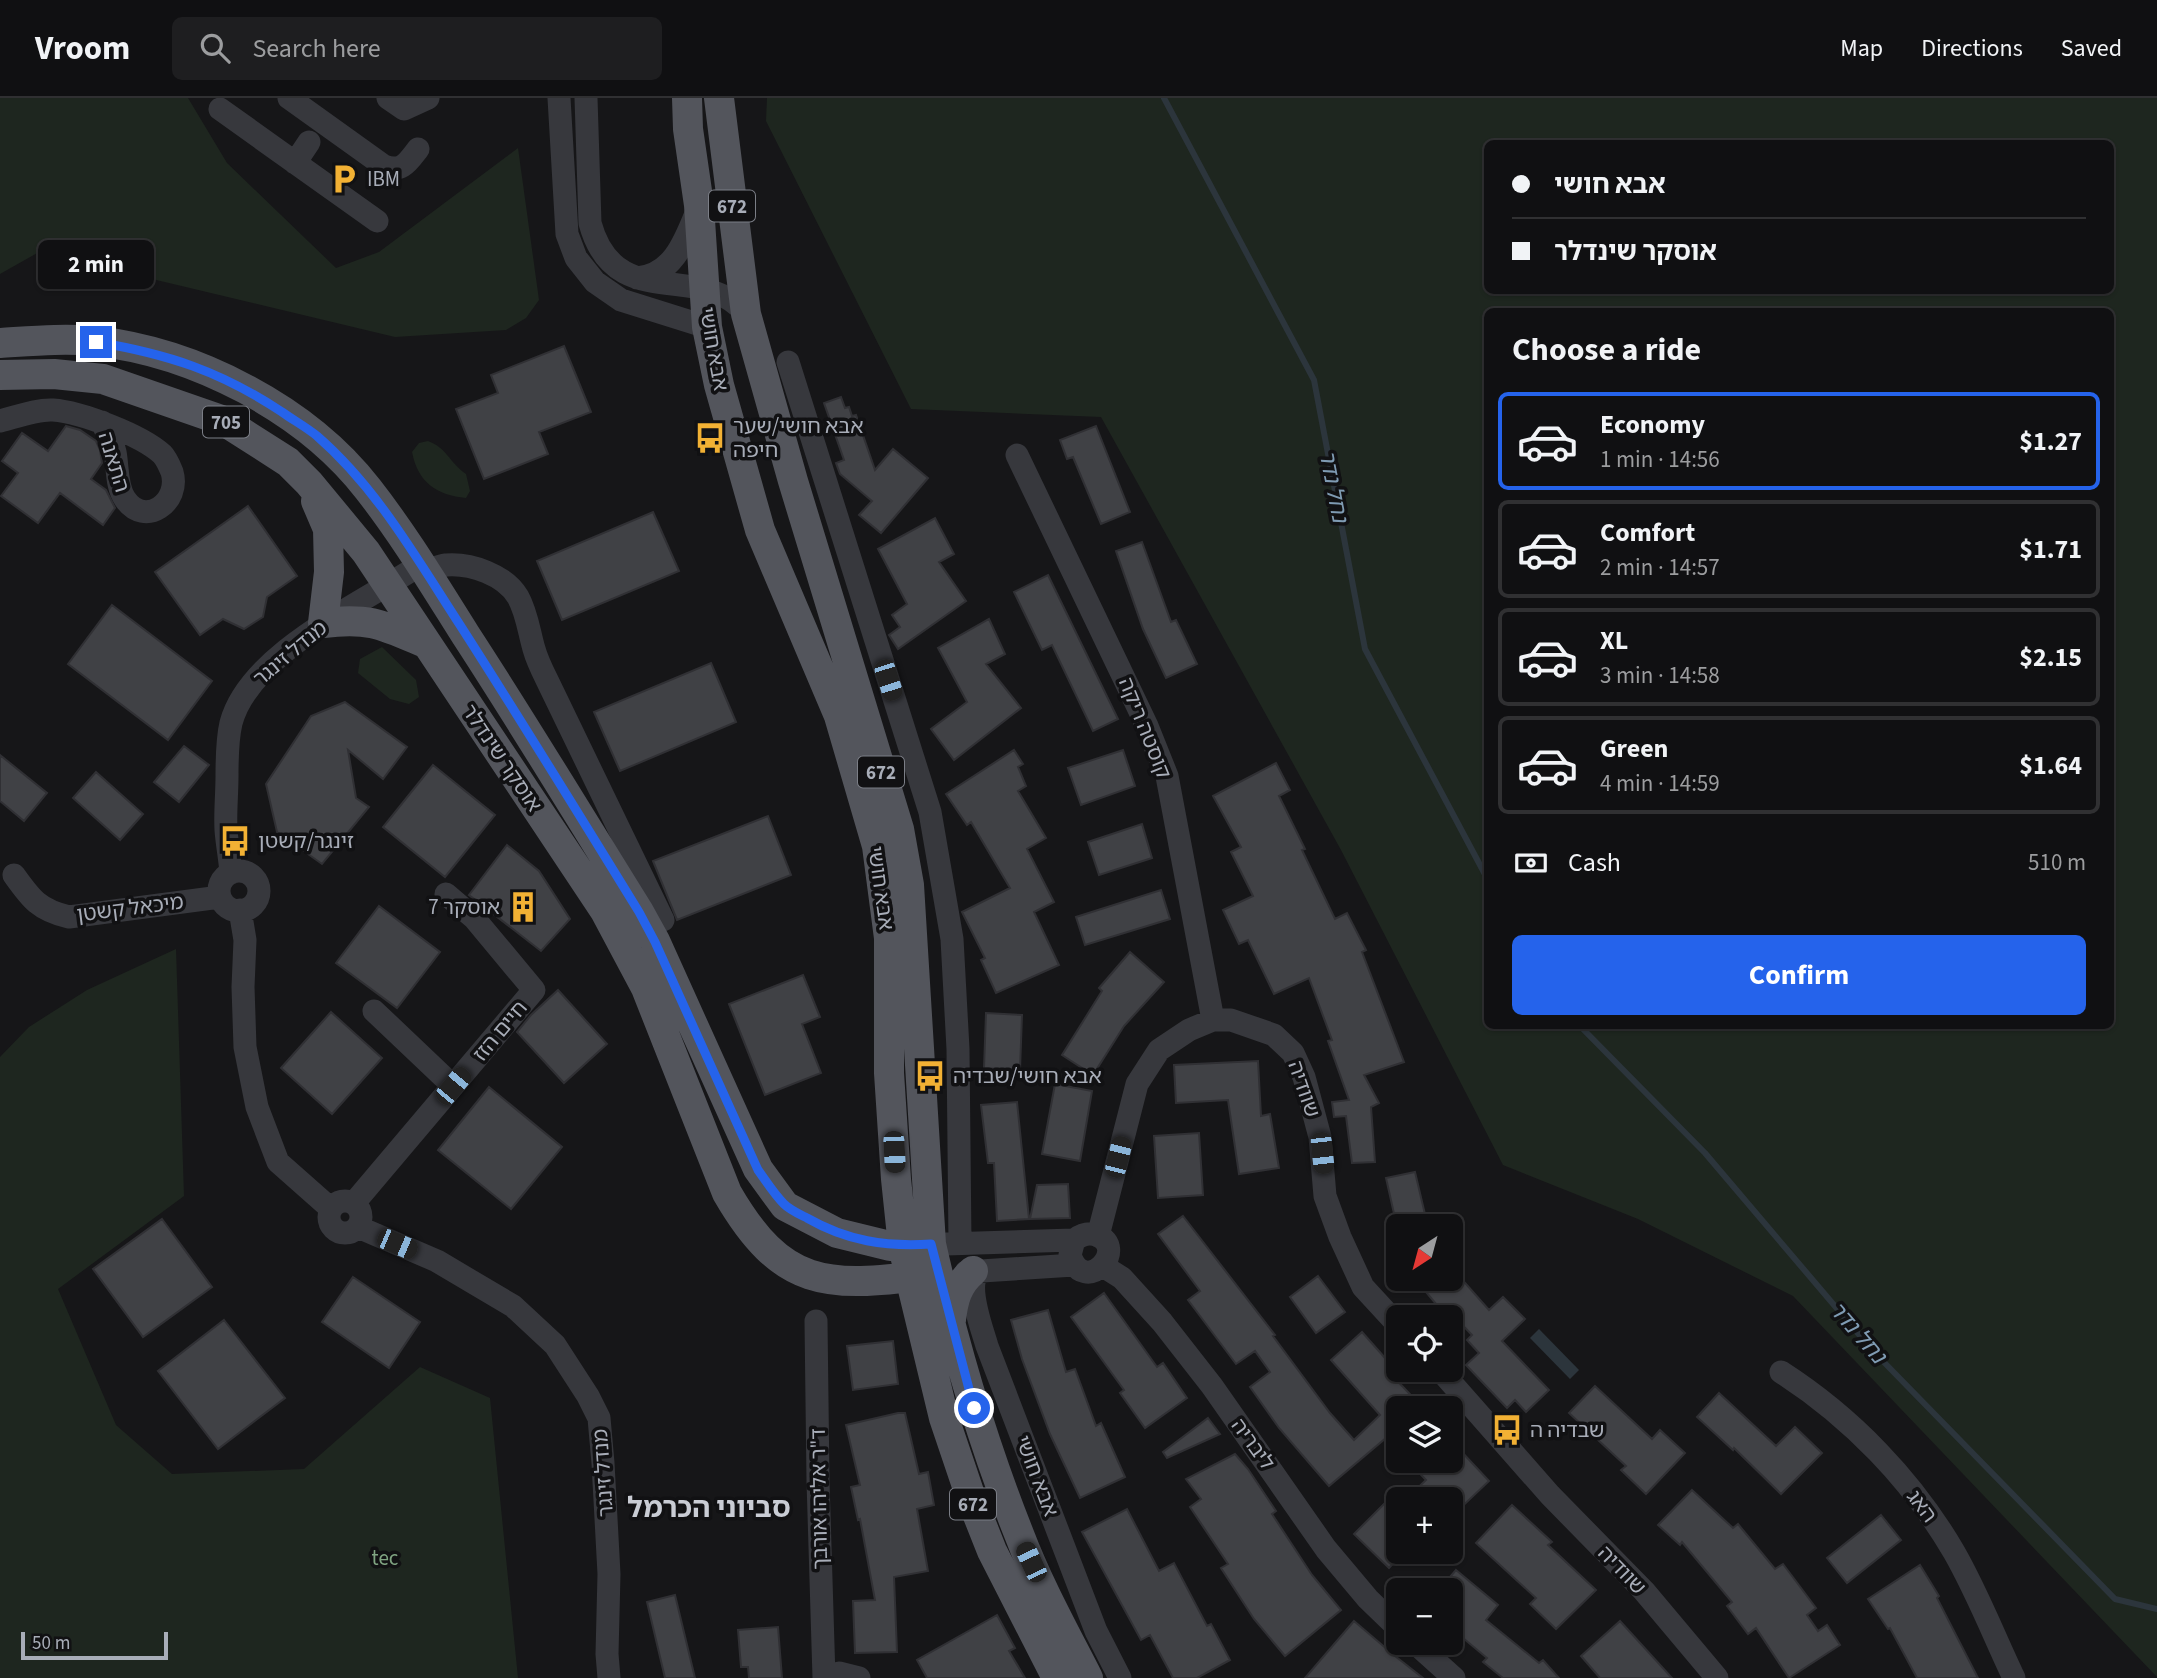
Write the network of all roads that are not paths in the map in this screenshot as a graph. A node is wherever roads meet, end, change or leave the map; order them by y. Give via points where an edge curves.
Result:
1 (289, 98) edge
2 (388, 98) edge
3 (428, 98) edge
4 (559, 98) edge
5 (586, 98) edge
6 (687, 98) edge
7 (719, 98) edge
8 (220, 109) dead end
9 (309, 142) dead end
10 (418, 149) dead end
11 (295, 163) junction
12 (699, 205) junction
13 (377, 221) dead end
14 (636, 278) junction
15 (705, 290) junction
16 (746, 314) junction
17 (707, 327) junction
18 (0, 342) edge
19 (788, 362) dead end
20 (0, 375) edge
21 (0, 421) edge
22 (102, 422) dead end
23 (1017, 456) dead end
24 (309, 483) junction
25 (421, 564) junction
26 (388, 587) junction
27 (323, 623) junction
28 (425, 643) junction
29 (231, 873) junction
30 (14, 875) dead end
31 (446, 894) dead end
32 (220, 897) junction
33 (240, 910) junction
34 (663, 919) dead end
35 (374, 1011) dead end
36 (1213, 1020) junction
37 (453, 1086) junction
38 (896, 1179) junction
39 (354, 1203) junction
40 (330, 1208) junction
41 (358, 1227) junction
42 (1098, 1236) junction
43 (855, 1239) junction
44 (1074, 1240) junction
45 (932, 1244) junction
46 (1074, 1265) junction
47 (1103, 1266) junction
48 (976, 1271) junction
49 (924, 1275) junction
50 (871, 1282) junction
51 (1386, 1312) edge
52 (920, 1318) junction
53 (816, 1321) dead end
54 (951, 1321) junction
55 (1781, 1372) dead end
56 (1451, 1382) edge
57 (1386, 1616) edge
58 (1428, 1655) edge
59 (608, 1678) edge
60 (824, 1678) edge
61 (859, 1678) edge
62 (1057, 1678) edge
63 (1088, 1678) edge
64 (1120, 1678) edge
65 (1454, 1678) edge
66 (1717, 1678) edge
67 (2014, 1678) edge

1 - 10 street via 393,170 405,166
2 - 3 street via 404,109
4 - 17 street via 567,234 576,258 595,282 621,300
5 - 14 street via 590,223 606,257
6 - 12 main road, אבא חושי / 672
7 - 16 main road, אבא חושי / 672
8 - 11 street
9 - 11 street
11 - 13 street
12 - 14 street via 673,259 654,275
12 - 15 main road, אבא חושי / 672
14 - 15 street
15 - 16 street via 734,301
15 - 17 main road, אבא חושי / 672
16 - 45 main road, אבא חושי / 672 via 899,829 909,885
17 - 38 main road, אבא חושי / 672 via 760,530 839,716 877,846 889,938 889,1073
18 - 25 main road, אוסקר שינדלר / 705 via 96,342 150,351 215,373 315,435 368,488
19 - 45 street, אבא חושי via 930,812 952,939 958,1049
20 - 24 main road, אוסקר שינדלר / 705 via 103,379 211,416 288,462
21 - 22 street, התאנה via 52,409
23 - 36 street, קוסטה ריקה via 1167,776
24 - 26 main road, אוסקר שינדלר / 705 via 366,552
24 - 27 main road via 328,529
25 - 26 street, מנדל זינגר
25 - 34 street via 425,571 446,565 478,569 513,589 547,680
25 - 43 main road, אוסקר שינדלר / 705 via 639,912 758,1170 786,1206
26 - 27 street, מנדל זינגר
26 - 28 main road, אוסקר שינדלר / 705
27 - 28 main road via 354,620 381,624
27 - 29 street, מנדל זינגר via 262,671 245,692 232,723 226,827
28 - 50 main road, אוסקר שינדלר / 705 via 606,911 646,988 727,1193 741,1216 791,1267 811,1276
29 - 32 street via 222,880
29 - 33 street via 243,871 258,883 256,901
30 - 32 street, מיכאל קשטן via 30,898 49,912 69,917
31 - 37 street, חיים הזז via 474,918 534,990
32 - 33 street via 230,908
33 - 40 street via 245,940 245,1047 257,1107 278,1162
35 - 37 street
36 - 42 street via 1159,1050 1137,1084
36 - 51 street, שוודיה via 1231,1020 1274,1035 1293,1053 1320,1137 1325,1196 1363,1287
37 - 39 street, חיים הזז
38 - 43 main road via 871,1229
38 - 45 main road, אבא חושי / 672
39 - 40 street via 338,1201
39 - 41 street via 361,1217
40 - 41 street via 328,1219 333,1229 349,1233
41 - 59 street, מנדל זינגר via 437,1261 513,1306 555,1345 588,1396 599,1418 603,1463
42 - 44 street via 1086,1234
42 - 47 street via 1108,1250
43 - 45 main road, אוסקר שינדלר / 705
44 - 45 street
44 - 46 street via 1070,1255
45 - 49 main road, אבא חושי / 672
46 - 47 street via 1085,1272
46 - 48 street
47 - 57 street, ליבריה via 1122,1278 1161,1322 1212,1386 1326,1549
48 - 49 street
48 - 54 main road via 956,1294
48 - 64 street, אבא חושי via 974,1297 987,1346 1096,1631
49 - 50 main road, אוסקר שינדלר
49 - 52 main road, אבא חושי / 672
49 - 54 main road, אבא חושי / 672
50 - 52 main road, אוסקר שינדלר / 705 via 898,1294
52 - 62 main road, אבא חושי / 672 via 944,1418 971,1498 992,1551
53 - 60 street, ד"ר אליהו אורבך
54 - 63 main road, אבא חושי / 672 via 982,1431 1020,1537
55 - 67 street, האג via 1813,1393 1885,1457 1937,1525
56 - 66 street, שוודיה via 1550,1495 1644,1591
58 - 65 street
60 - 61 street via 839,1673

